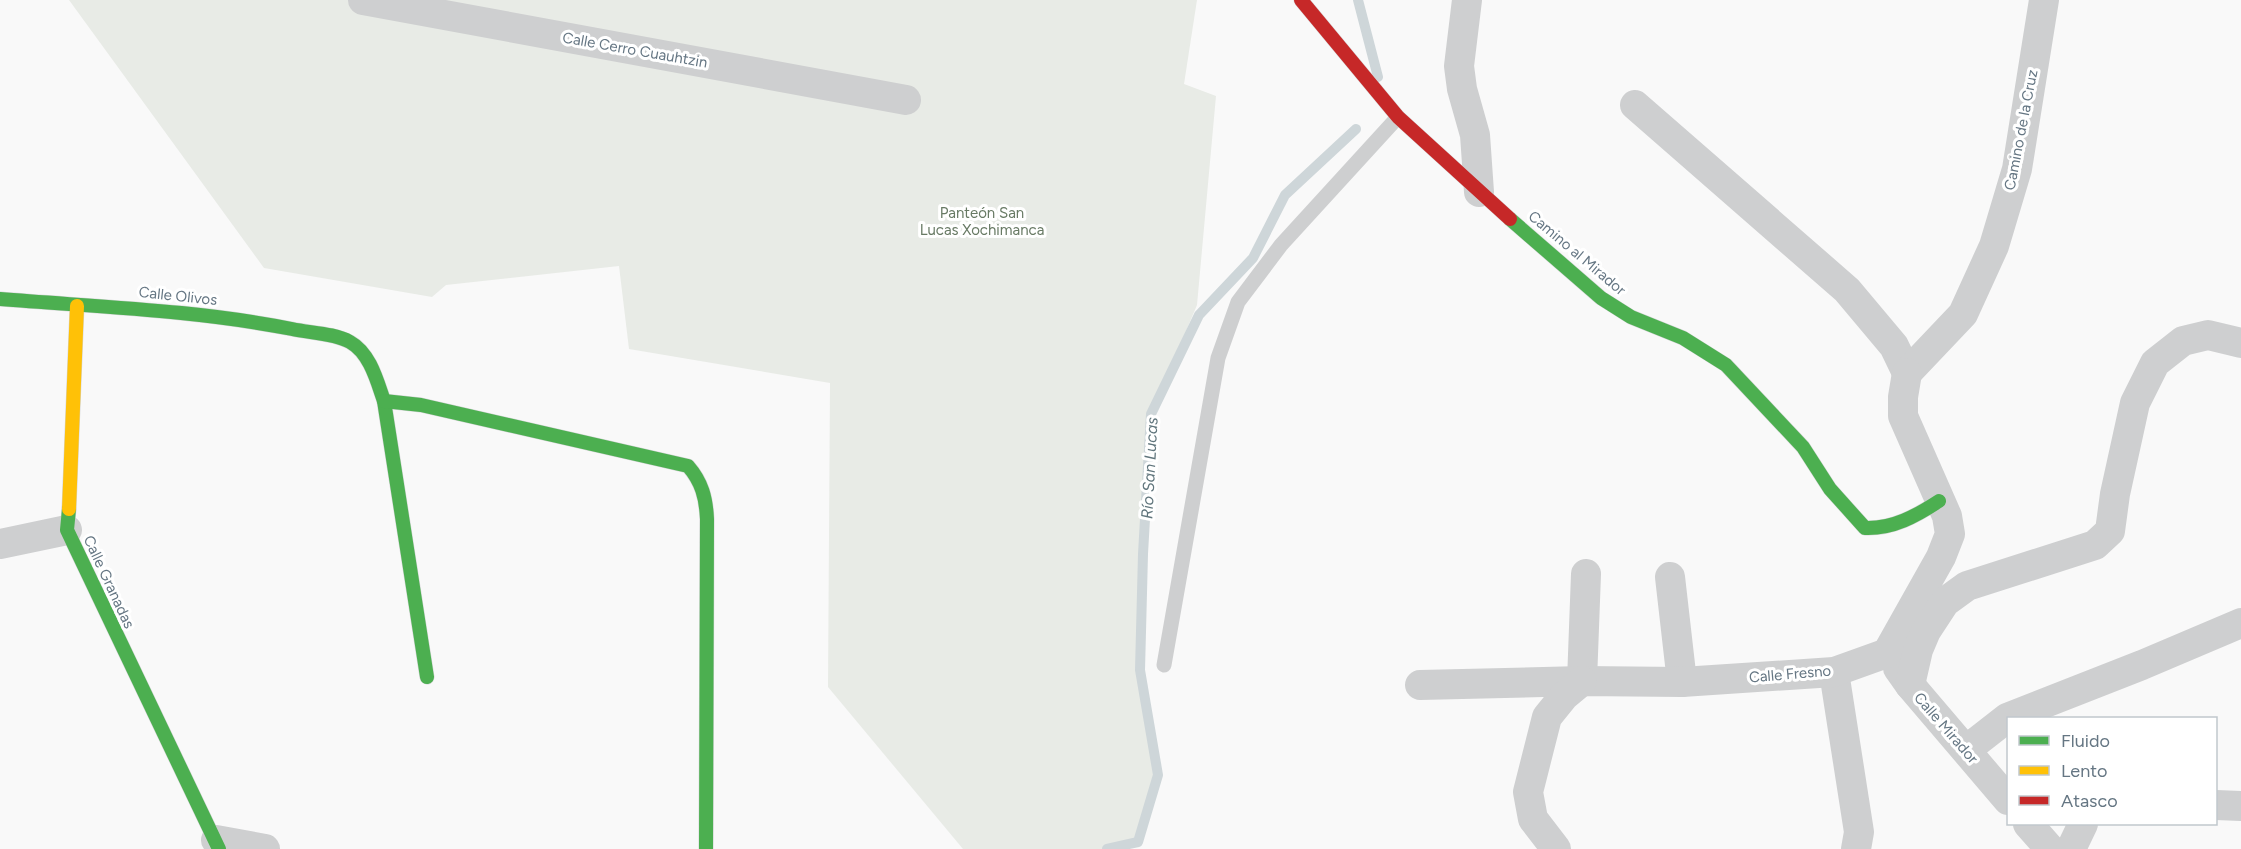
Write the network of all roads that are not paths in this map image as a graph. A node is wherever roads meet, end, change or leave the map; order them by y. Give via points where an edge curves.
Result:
1 (363, 0) edge
2 (1301, 0) edge
3 (1467, 0) edge
4 (2044, 0) edge
5 (906, 100) dead end
6 (1635, 105) dead end
7 (1398, 117) junction
8 (1479, 192) junction
9 (0, 299) edge
10 (77, 306) junction
11 (2241, 343) edge
12 (1907, 373) junction
13 (384, 401) junction
14 (1939, 501) junction
15 (67, 530) junction
16 (0, 544) edge
17 (1586, 574) dead end
18 (1670, 577) dead end
19 (2241, 623) edge
20 (1887, 653) junction
21 (1164, 665) dead end
22 (1834, 672) junction
23 (427, 677) dead end
24 (1582, 681) junction
25 (1682, 682) junction
26 (1910, 685) junction
27 (1420, 686) dead end
28 (2010, 717) edge
29 (2007, 718) edge
30 (1966, 750) junction
31 (2007, 799) edge
32 (2217, 805) edge
33 (2241, 806) edge
34 (2029, 825) edge
35 (2083, 825) edge
36 (217, 845) edge
37 (265, 849) edge
38 (706, 849) edge
39 (1556, 849) edge
40 (1856, 849) edge
41 (2050, 849) edge
42 (2071, 849) edge

1 - 5 street, Calle Cerro Cuauhtzin
2 - 7 street, Camino al Mirador
3 - 8 street via 1459,66 1475,135
4 - 12 street, Camino de la Cruz via 2017,169 1994,246 1963,314
6 - 12 street via 1847,290 1894,346
7 - 8 street, Camino al Mirador
7 - 21 lane via 1281,245 1238,302 1218,358
8 - 14 street, Camino al Mirador via 1601,298 1631,317 1683,338 1726,365 1803,447 1830,489 1865,528 1891,526
9 - 10 street, Calle Olivos
10 - 13 street, Calle Olivos via 150,309 254,321 351,342 369,363
10 - 15 street, Calle Granadas
11 - 26 street via 2208,335 2183,341 2155,363 2135,403 2110,531 2095,545 1967,586 1945,602 1926,630
12 - 14 street via 1903,416
13 - 23 street
13 - 38 street via 422,405 688,466 698,478 706,498 707,519
14 - 20 street via 1950,534
15 - 16 street
15 - 36 street, Calle Granadas
17 - 24 street
18 - 25 street
19 - 28 street
20 - 22 street, Calle Fresno
20 - 26 street, Calle Mirador
22 - 25 street, Calle Fresno
22 - 40 street via 1858,821
24 - 25 street, Calle Fresno
24 - 27 street, Calle Fresno
24 - 39 street via 1547,717 1528,792 1533,819
26 - 30 street, Calle Mirador
29 - 30 street
30 - 31 street, Calle Mirador
32 - 33 street
34 - 41 street
35 - 42 street
36 - 37 street

